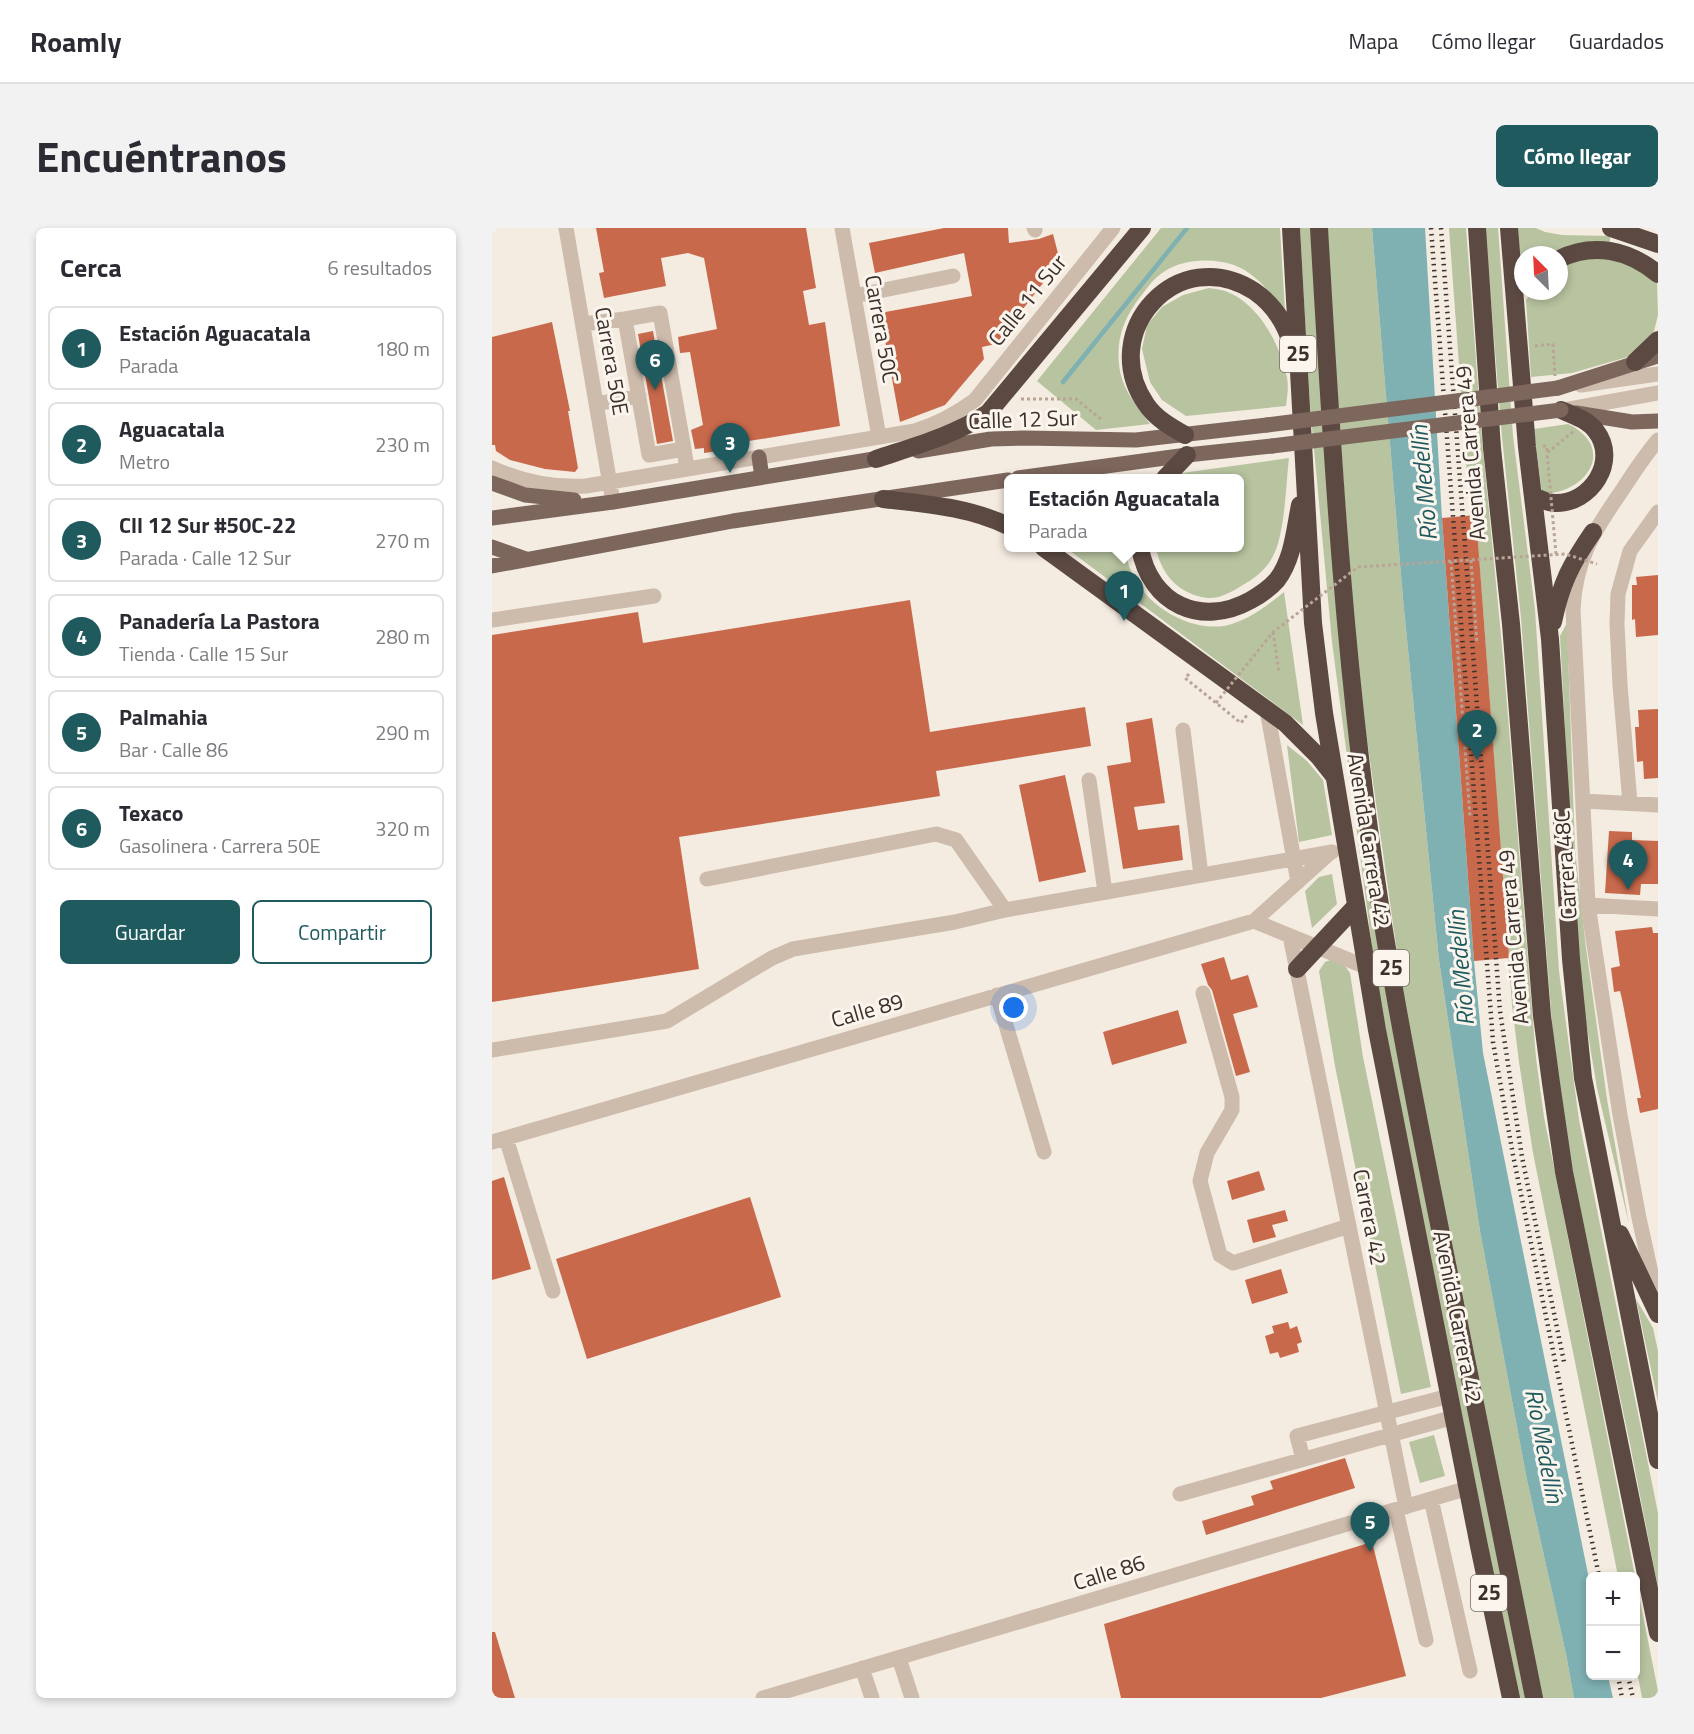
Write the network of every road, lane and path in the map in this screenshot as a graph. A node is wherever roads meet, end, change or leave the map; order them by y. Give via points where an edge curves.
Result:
1 (566, 228) edge
2 (842, 228) edge
3 (1113, 228) edge
4 (1142, 228) edge
5 (1291, 228) edge
6 (1318, 228) edge
7 (1477, 228) edge
8 (1509, 228) edge
9 (1615, 229) edge
10 (1658, 235) edge
11 (1658, 244) edge
12 (1568, 256) edge
13 (1514, 260) edge
14 (1658, 274) edge
15 (953, 276) dead end
16 (854, 296) junction
17 (1519, 300) edge
18 (625, 319) junction
19 (583, 324) junction
20 (1658, 340) edge
21 (1535, 346) dead end
22 (1658, 356) edge
23 (1635, 362) junction
24 (1658, 374) edge
25 (1299, 377) junction
26 (1556, 383) junction
27 (1658, 393) edge
28 (639, 396) junction
29 (1016, 399) dead end
30 (975, 400) joint
31 (596, 404) junction
32 (1561, 410) junction
33 (1102, 420) dead end
34 (1658, 421) edge
35 (1575, 430) dead end
36 (1185, 435) junction
37 (879, 437) junction
38 (1658, 440) edge
39 (1542, 446) dead end
40 (684, 449) junction
41 (1547, 453) junction
42 (1187, 455) junction
43 (759, 457) junction
44 (876, 459) junction
45 (492, 468) edge
46 (687, 469) junction
47 (1047, 474) edge
48 (1169, 474) edge
49 (762, 477) junction
50 (1305, 480) junction
51 (1004, 481) edge
52 (609, 482) junction
53 (492, 483) edge
54 (1533, 496) junction
55 (883, 499) junction
56 (613, 502) junction
57 (1658, 512) edge
58 (492, 518) edge
59 (1004, 524) edge
60 (1593, 532) junction
61 (492, 547) edge
62 (1050, 552) edge
63 (1141, 552) edge
64 (1557, 554) junction
65 (529, 560) junction
66 (1471, 560) junction
67 (1451, 561) junction
68 (1597, 564) dead end
69 (492, 566) edge
70 (654, 596) dead end
71 (492, 620) edge
72 (1272, 632) junction
73 (1550, 639) junction
74 (1478, 644) dead end
75 (1457, 646) dead end
76 (1279, 673) dead end
77 (1185, 678) dead end
78 (1216, 703) junction
79 (1267, 710) junction
80 (1241, 723) dead end
81 (1183, 730) dead end
82 (1335, 776) junction
83 (1089, 780) dead end
84 (1583, 801) junction
85 (1630, 803) junction
86 (1658, 805) edge
87 (1339, 851) junction
88 (1294, 859) junction
89 (1201, 875) junction
90 (707, 879) dead end
91 (1298, 882) junction
92 (1105, 892) junction
93 (1588, 905) junction
94 (1356, 906) junction
95 (1658, 909) edge
96 (1005, 910) junction
97 (1254, 921) junction
98 (1290, 936) junction
99 (1317, 947) junction
100 (1366, 967) junction
101 (1297, 969) junction
102 (1203, 993) dead end
103 (997, 996) junction
104 (492, 1050) edge
105 (499, 1140) edge
106 (1044, 1152) dead end
107 (1608, 1209) junction
108 (1349, 1226) junction
109 (553, 1292) dead end
110 (1658, 1305) edge
111 (1658, 1314) edge
112 (1449, 1396) junction
113 (1387, 1413) junction
114 (1454, 1417) junction
115 (1391, 1434) junction
116 (1303, 1459) junction
117 (1658, 1460) edge
118 (1468, 1488) junction
119 (1180, 1494) dead end
120 (1431, 1499) junction
121 (1401, 1508) junction
122 (1658, 1633) edge
123 (1426, 1640) dead end
124 (899, 1658) junction
125 (862, 1668) junction
126 (1470, 1671) dead end
127 (872, 1696) edge
128 (763, 1698) edge
129 (912, 1698) edge
130 (1511, 1698) edge
131 (1534, 1698) edge

1 - 19 street, Carrera 50E
2 - 16 street, Carrera 50C
3 - 30 street, Calle 11 Sur
4 - 44 highway via 988,413 940,438
5 - 25 highway, Avenida Carrera 42 / 25
6 - 131 highway, Avenida Carrera 42 / 25 via 1345,613 1380,905 1470,1388
7 - 122 highway, Avenida Carrera 49 via 1492,448 1512,635 1542,1016 1564,1172
8 - 13 highway
9 - 10 highway
9 - 11 highway
12 - 14 highway via 1619,252
15 - 16 street
16 - 37 street, Carrera 50C
17 - 54 highway
18 - 19 street
18 - 28 street
18 - 40 street via 660,313
19 - 31 street, Carrera 50E
20 - 23 highway
21 - 26 path via 1553,344
22 - 23 main road, Calle 12 Sur
23 - 26 main road, Calle 12 Sur
24 - 26 street, Calle 12 Sur
25 - 36 highway via 1279,316 1264,298 1241,283 1215,276 1194,277 1173,285 1138,320 1131,344 1130,369 1147,406
25 - 50 highway, Avenida Carrera 42 / 25
26 - 36 main road, Calle 12 Sur, bridge
27 - 32 street
28 - 31 street
28 - 40 street via 649,455
29 - 33 path via 1076,399
30 - 37 street, Calle 12 Sur via 931,426
31 - 52 street, Carrera 50E
32 - 34 main road via 1632,422
32 - 42 main road, bridge
32 - 54 highway via 1596,431 1604,447 1602,469 1591,488 1572,500 1555,503
35 - 41 path, bridge
36 - 44 main road, Calle 12 Sur via 1136,440 991,440
37 - 43 street, Calle 12 Sur
38 - 60 street, Carrera 48C
39 - 41 path via 1546,446
40 - 46 street
41 - 64 path, bridge
42 - 47 main road
42 - 48 highway
43 - 46 street, Calle 12 Sur
43 - 49 main road
44 - 49 main road, Calle 12 Sur
45 - 52 street, Calle 12 Sur via 553,486
46 - 52 street, Calle 12 Sur
49 - 56 main road, Calle 12 Sur
50 - 63 highway via 1287,563 1276,581 1239,607 1196,612 1171,602 1155,586
50 - 82 highway, Avenida Carrera 42 / 25 via 1317,662
51 - 55 main road
52 - 56 street, Carrera 50E
53 - 56 main road via 533,496
54 - 73 highway
55 - 59 highway via 956,508
55 - 65 main road via 733,521
56 - 58 main road, Calle 12 Sur
57 - 85 street via 1630,551 1618,594 1619,675
60 - 73 highway via 1566,574
60 - 84 street, Carrera 48C via 1580,560 1573,610
61 - 65 main road
62 - 79 highway
64 - 66 path, bridge
64 - 68 path, bridge
65 - 69 main road
66 - 67 path, bridge
66 - 74 path
67 - 72 path, bridge via 1358,567
67 - 75 path via 1470,816
70 - 71 street
72 - 76 path
72 - 78 path, bridge
73 - 107 highway via 1577,1024
77 - 78 path
78 - 80 path
79 - 82 highway via 1302,739
79 - 88 street
81 - 89 street
82 - 87 highway, Avenida Carrera 42 / 25
83 - 92 street
84 - 85 street
84 - 93 street, Carrera 48C
85 - 86 street
87 - 88 street
87 - 91 street, Calle 89
87 - 94 highway, Avenida Carrera 42 / 25
88 - 89 street
88 - 91 street
89 - 92 street
90 - 96 street via 936,834 956,840
91 - 97 street, Calle 89
92 - 96 street
93 - 95 street
93 - 110 street, Carrera 48C via 1620,1115
94 - 99 highway
94 - 100 highway, Avenida Carrera 42 / 25
96 - 104 street via 793,949 667,1021
97 - 98 street
97 - 103 street, Calle 89
98 - 99 street
98 - 101 street, Carrera 42
99 - 100 street
99 - 101 highway
100 - 112 highway, Avenida Carrera 42 / 25
101 - 108 street, Carrera 42
102 - 108 street via 1232,1096 1232,1110 1207,1154 1200,1181 1220,1255 1233,1263
103 - 105 street, Calle 89
103 - 106 street
105 - 109 street
107 - 111 highway
107 - 117 highway
108 - 113 street, Carrera 42
112 - 113 street
112 - 114 highway, Avenida Carrera 42 / 25
113 - 115 street, Carrera 42
113 - 116 street via 1297,1436
114 - 115 street
114 - 118 highway, Avenida Carrera 42 / 25
115 - 116 street
115 - 121 street, Carrera 42
116 - 119 street
118 - 120 street, Calle 86
118 - 130 highway, Avenida Carrera 42 / 25
120 - 121 street, Calle 86
120 - 126 street
121 - 123 street, Carrera 42
121 - 124 street, Calle 86
124 - 125 street, Calle 86
124 - 129 street
125 - 127 street
125 - 128 street, Calle 86

